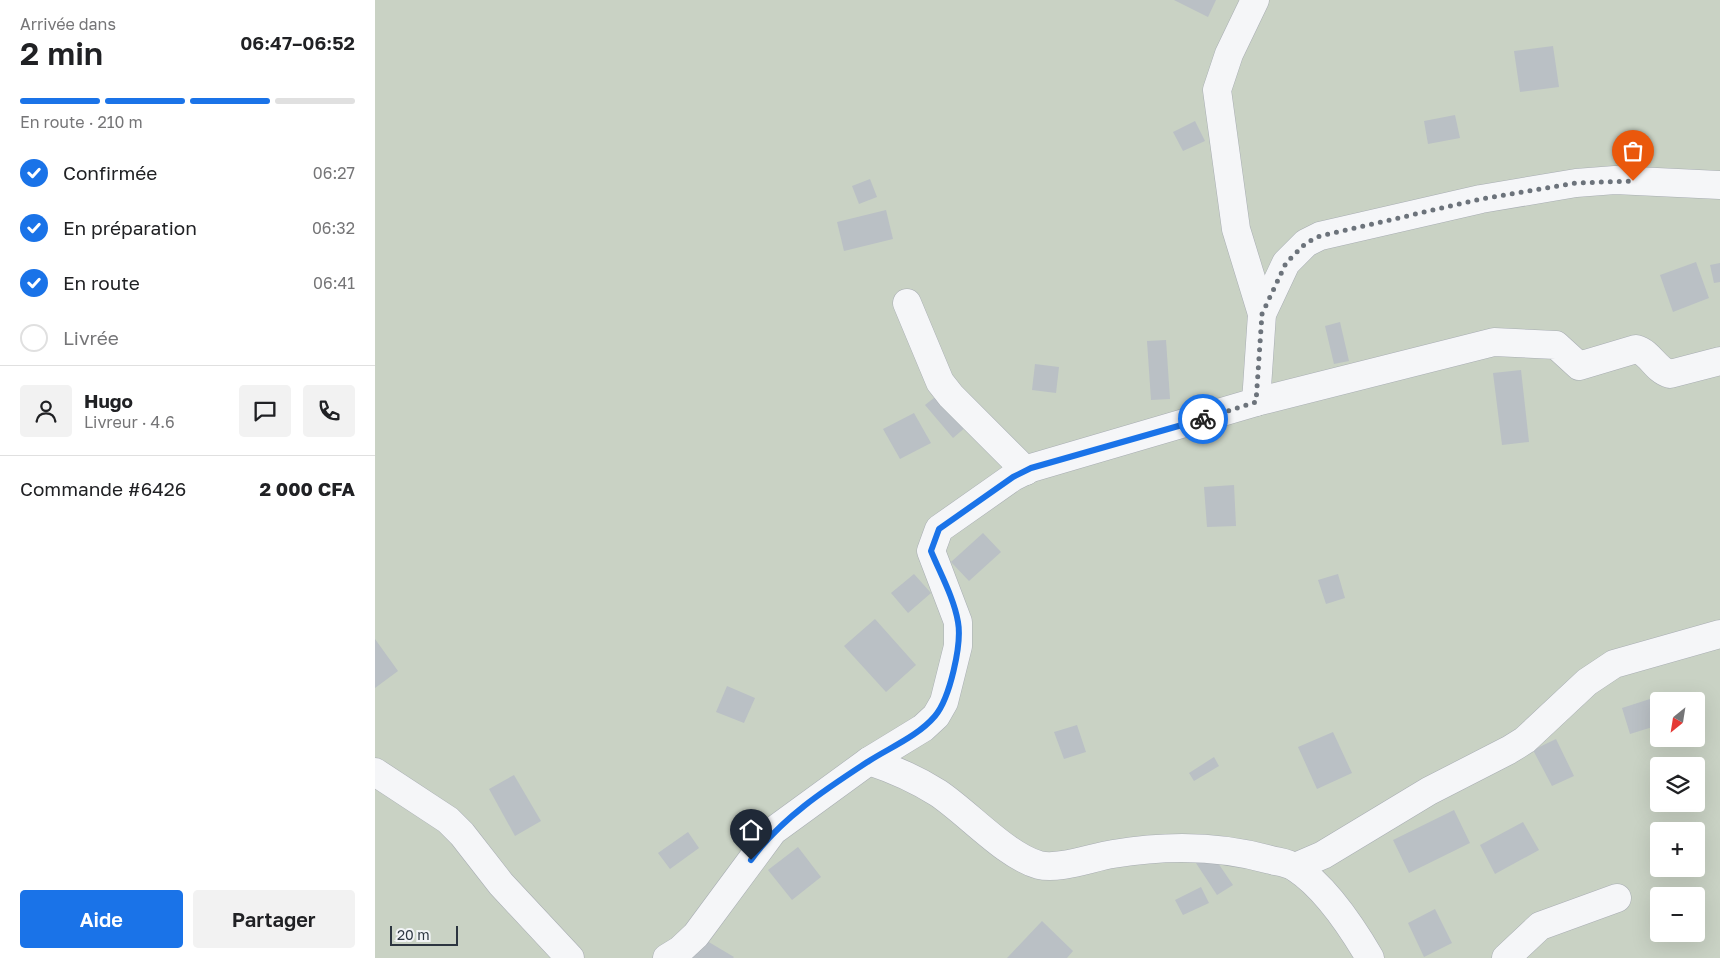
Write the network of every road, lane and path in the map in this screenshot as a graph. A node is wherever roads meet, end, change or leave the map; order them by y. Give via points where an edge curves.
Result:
1 (1255, 0) edge
2 (1720, 185) edge
3 (907, 303) dead end
4 (1262, 314) junction
5 (1720, 361) edge
6 (1256, 402) junction
7 (1025, 471) junction
8 (1720, 634) edge
9 (869, 761) junction
10 (375, 772) edge
11 (1295, 867) junction
12 (1617, 898) dead end
13 (570, 958) edge
14 (667, 958) edge
15 (1370, 958) edge
16 (1506, 958) edge

1 - 4 street via 1229,54 1217,90 1236,229
2 - 4 street via 1615,180 1576,183 1481,199 1320,236 1306,243 1286,263
3 - 7 street via 940,382
4 - 6 street
5 - 6 street via 1670,374 1659,369 1647,354 1635,349 1579,366 1555,345 1494,342
6 - 7 street
7 - 9 street via 939,529 931,551 958,622 958,646 944,702 936,716 923,728
8 - 11 street via 1614,664 1587,682 1525,740 1429,791 1323,855
9 - 11 street via 899,771 938,793 1023,859 1041,866 1115,854 1207,847 1254,855
9 - 14 street via 773,830 696,935
10 - 13 street via 453,824 501,884
11 - 15 street via 1336,909
12 - 16 street via 1540,926

